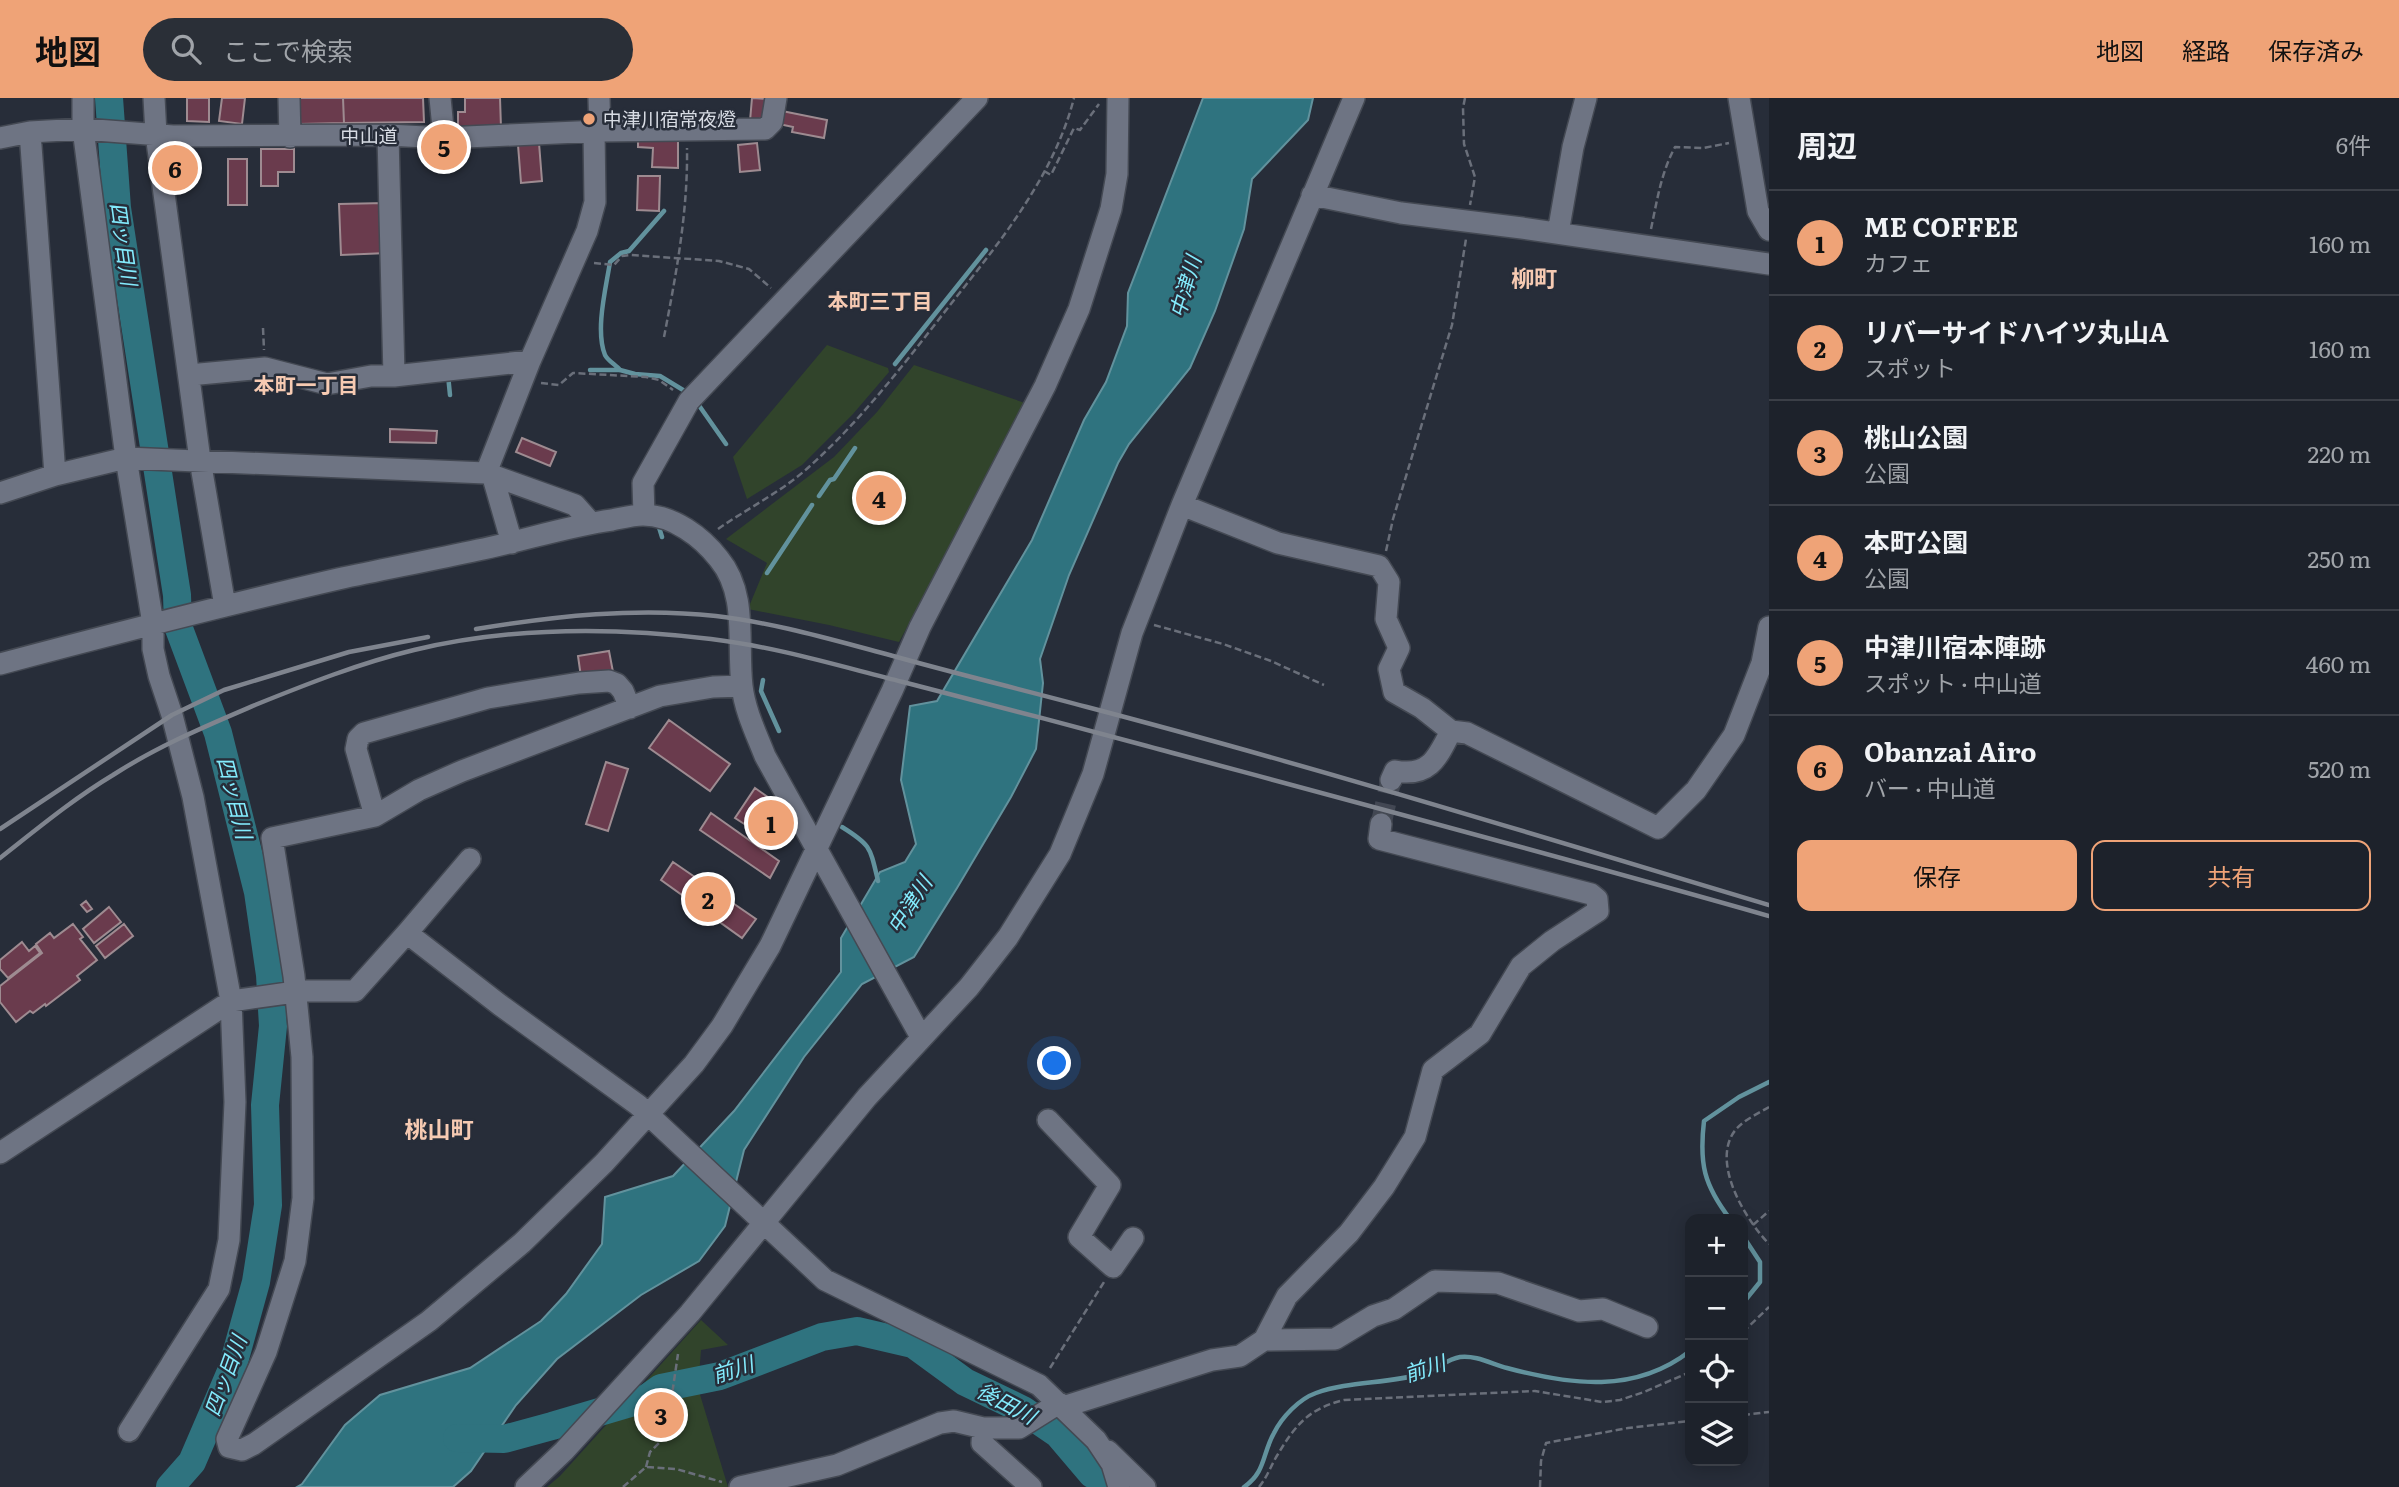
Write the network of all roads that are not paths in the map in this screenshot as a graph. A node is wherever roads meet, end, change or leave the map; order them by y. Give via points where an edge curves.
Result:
1 (83, 98) edge
2 (154, 98) edge
3 (289, 98) edge
4 (440, 98) edge
5 (599, 98) edge
6 (776, 98) edge
7 (977, 98) edge
8 (1118, 98) edge
9 (1354, 98) edge
10 (1586, 98) edge
11 (1739, 98) edge
12 (88, 129) junction
13 (597, 131) junction
14 (30, 132) junction
15 (146, 133) junction
16 (388, 135) junction
17 (290, 137) junction
18 (0, 138) edge
19 (444, 138) junction
20 (1312, 195) junction
21 (1769, 230) edge
22 (1558, 233) junction
23 (1769, 264) edge
24 (530, 361) junction
25 (189, 375) junction
26 (394, 376) junction
27 (131, 458) junction
28 (200, 460) junction
29 (489, 474) junction
30 (55, 475) junction
31 (0, 494) edge
32 (1182, 505) junction
33 (644, 515) junction
34 (591, 523) junction
35 (512, 543) junction
36 (214, 609) junction
37 (157, 623) junction
38 (1769, 628) edge
39 (0, 664) edge
40 (742, 687) junction
41 (630, 708) junction
42 (1451, 731) junction
43 (1391, 780) dead end
44 (375, 816) junction
45 (1381, 824) dead end
46 (816, 847) junction
47 (470, 859) dead end
48 (407, 933) junction
49 (289, 993) junction
50 (235, 1001) junction
51 (915, 1028) junction
52 (652, 1118) junction
53 (1048, 1120) dead end
54 (0, 1153) edge
55 (758, 1218) junction
56 (1133, 1238) dead end
57 (1647, 1327) dead end
58 (1264, 1340) junction
59 (1057, 1406) junction
60 (983, 1428) junction
61 (129, 1431) dead end
62 (1127, 1478) edge
63 (526, 1487) edge
64 (740, 1487) edge
65 (1031, 1487) edge

1 - 12 street
2 - 15 street
3 - 17 street
4 - 19 street
5 - 13 street
6 - 13 street, 中山道 via 772,122 765,129
7 - 33 street via 689,401 643,483
8 - 46 street via 1117,174 1111,209 1079,309
9 - 20 street
10 - 22 street
11 - 21 street via 1758,211
12 - 14 street
12 - 15 street, 中山道
12 - 27 street
13 - 19 street, 中山道
13 - 24 street via 595,202 580,249
14 - 18 street
14 - 30 street
15 - 17 street, 中山道
15 - 25 street
16 - 17 street, 中山道
16 - 19 street, 中山道
16 - 26 street
20 - 22 street via 1401,213
20 - 32 street
22 - 23 street
24 - 26 street
24 - 29 street
25 - 26 street via 265,368 327,384
25 - 28 street
27 - 28 street
27 - 30 street
27 - 37 street
28 - 29 street
28 - 36 street
29 - 34 street via 575,505
29 - 35 street
30 - 31 street
32 - 42 street via 1278,543 1379,566 1389,582 1386,619 1399,648 1389,669 1394,692
32 - 51 street via 1116,686 1093,774 1060,854 1008,937 969,987
33 - 34 street
33 - 40 street via 683,527 719,559 732,579 739,604
34 - 35 street
35 - 36 street
36 - 37 street
37 - 39 street
37 - 50 street via 153,649 193,797
38 - 42 street via 1762,663 1734,735 1696,790 1658,828 1467,733
40 - 41 street via 690,690
40 - 46 street via 765,756
41 - 44 street via 462,771
41 - 44 street via 617,684 579,683 488,698 364,733 356,749
42 - 43 street via 1428,766 1419,772 1395,771
44 - 49 street via 272,838
45 - 58 street via 1379,839 1591,894 1597,899 1598,911 1521,966 1480,1034 1433,1070 1415,1136 1384,1187 1349,1233 1287,1296
46 - 51 street
46 - 52 street via 769,946 722,1026
47 - 48 street
48 - 49 street via 355,990
48 - 52 street
49 - 50 street
49 - 52 street via 302,1057 303,1198 295,1261 266,1352 227,1438 234,1450 254,1444 429,1321 522,1243
50 - 54 street
50 - 61 street via 229,1240 219,1289
51 - 55 street via 867,1097
52 - 55 street
53 - 56 street via 1110,1185 1079,1237 1113,1267
55 - 59 street via 825,1280 1039,1385
55 - 63 street via 690,1313
57 - 58 street via 1603,1309 1580,1311 1499,1283 1435,1281 1394,1309 1335,1339
58 - 59 street via 1240,1356 1212,1360
59 - 60 street via 1019,1428
59 - 62 street via 1096,1440
60 - 64 street via 954,1421 940,1423 837,1465
60 - 65 street via 982,1443

